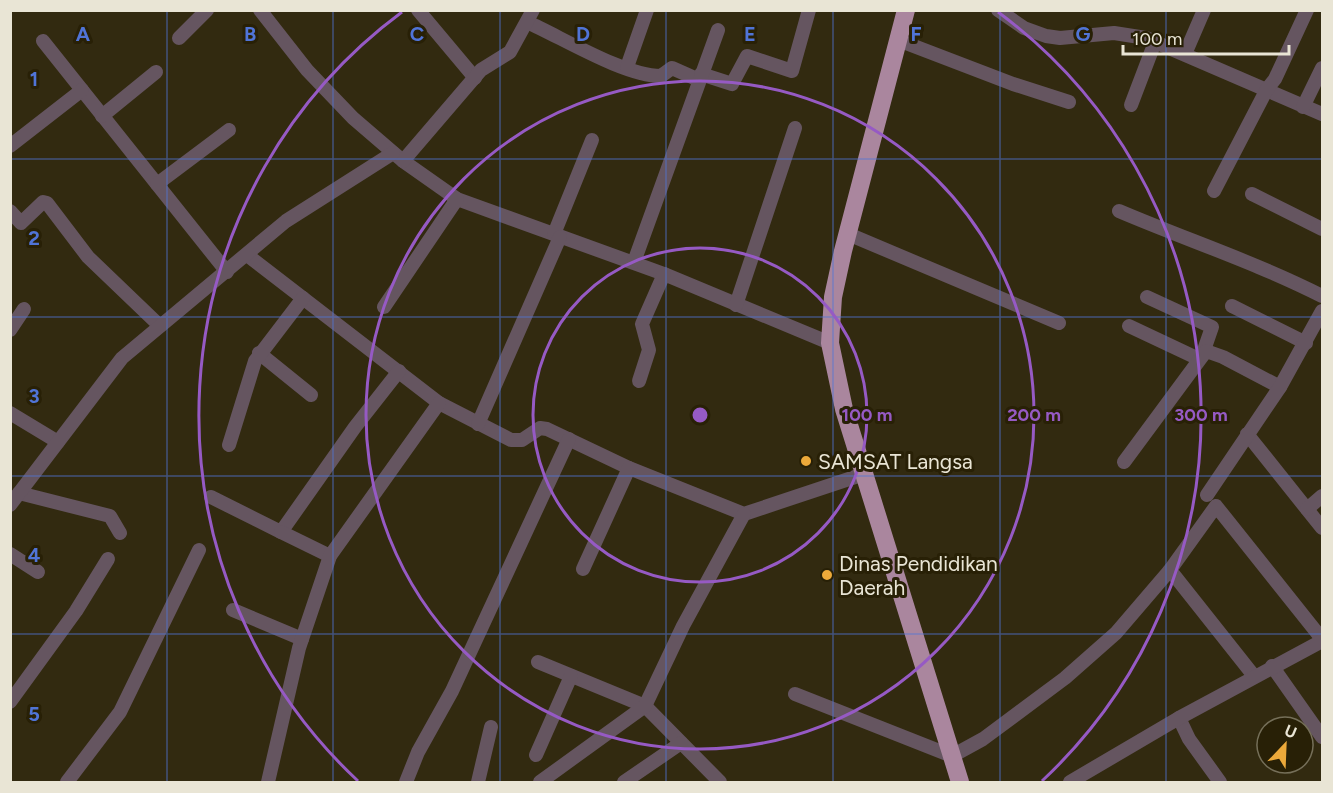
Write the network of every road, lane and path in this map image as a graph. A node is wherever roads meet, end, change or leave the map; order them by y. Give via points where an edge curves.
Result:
1 (207, 10) edge
2 (260, 10) edge
3 (418, 10) edge
4 (647, 10) edge
5 (809, 10) edge
6 (906, 10) edge
7 (998, 10) edge
8 (1204, 10) edge
9 (1307, 10) edge
10 (530, 16) edge
11 (718, 30) dead end
12 (179, 38) dead end
13 (898, 40) junction
14 (43, 41) dead end
15 (1155, 42) junction
16 (1185, 54) junction
17 (627, 67) junction
18 (1323, 68) edge
19 (156, 72) dead end
20 (700, 77) junction
21 (475, 78) junction
22 (1267, 89) junction
23 (82, 90) junction
24 (1069, 102) dead end
25 (1131, 105) dead end
26 (1303, 107) junction
27 (1323, 114) edge
28 (102, 116) junction
29 (795, 128) dead end
30 (229, 130) dead end
31 (592, 140) dead end
32 (10, 146) edge
33 (398, 157) junction
34 (157, 184) junction
35 (1214, 191) dead end
36 (1252, 194) dead end
37 (457, 199) junction
38 (10, 210) edge
39 (1119, 211) dead end
40 (1323, 229) edge
41 (848, 234) junction
42 (557, 236) junction
43 (247, 255) junction
44 (634, 262) junction
45 (227, 272) junction
46 (664, 274) junction
47 (1323, 296) edge
48 (1148, 297) dead end
49 (303, 298) junction
50 (736, 305) junction
51 (1232, 306) dead end
52 (384, 307) dead end
53 (24, 309) dead end
54 (1323, 311) edge
55 (1059, 323) dead end
56 (1129, 326) dead end
57 (160, 327) junction
58 (10, 330) edge
59 (830, 343) junction
60 (1306, 343) junction
61 (259, 353) junction
62 (1201, 356) junction
63 (399, 371) junction
64 (639, 381) dead end
65 (1280, 387) junction
66 (310, 395) dead end
67 (439, 402) junction
68 (10, 413) edge
69 (478, 424) junction
70 (1247, 434) junction
71 (568, 439) junction
72 (58, 441) junction
73 (229, 445) dead end
74 (1124, 462) dead end
75 (629, 468) junction
76 (864, 474) junction
77 (20, 493) junction
78 (1207, 495) dead end
79 (1323, 496) edge
80 (211, 497) dead end
81 (10, 505) edge
82 (1307, 509) junction
83 (744, 514) junction
84 (1323, 528) edge
85 (281, 532) junction
86 (120, 533) dead end
87 (199, 550) dead end
88 (10, 554) edge
89 (330, 556) junction
90 (108, 559) dead end
91 (583, 569) dead end
92 (1170, 570) junction
93 (38, 572) dead end
94 (233, 610) dead end
95 (302, 639) junction
96 (1323, 640) edge
97 (538, 662) dead end
98 (1274, 668) junction
99 (10, 676) edge
100 (571, 676) junction
101 (1254, 676) junction
102 (22, 685) junction
103 (795, 694) dead end
104 (10, 702) edge
105 (645, 706) junction
106 (1180, 720) junction
107 (490, 727) dead end
108 (1323, 737) edge
109 (681, 742) junction
110 (536, 755) dead end
111 (952, 756) junction
112 (67, 783) edge
113 (268, 783) edge
114 (406, 783) edge
115 (478, 783) edge
116 (540, 783) edge
117 (624, 783) edge
118 (720, 783) edge
119 (960, 783) edge
120 (1070, 783) edge
121 (1220, 783) edge

1 - 12 street
2 - 33 street via 328,94
3 - 21 street
4 - 17 street
5 - 20 street via 792,71 749,56 744,58 732,84
6 - 13 highway
7 - 15 street via 1024,28 1046,36 1120,33
8 - 16 street
9 - 22 street via 1281,68
10 - 17 street
10 - 21 street via 510,52 486,66
11 - 20 street
13 - 24 street
13 - 41 highway
14 - 23 street
15 - 16 street
15 - 25 street
16 - 22 street
17 - 20 street via 659,76 672,68
18 - 26 street
19 - 28 street
20 - 44 street
21 - 33 street
22 - 26 street
22 - 35 street
23 - 28 street
23 - 32 street
26 - 27 street
28 - 34 street
29 - 50 street
30 - 34 street
31 - 42 street
33 - 37 street
33 - 43 street via 286,221
34 - 45 street
36 - 40 street
37 - 42 street
37 - 52 street
38 - 57 street via 21,223 43,202 47,203 88,257
39 - 47 street via 1278,273
41 - 55 street
41 - 59 highway via 833,297
42 - 44 street
42 - 69 street
43 - 45 street
43 - 49 street
44 - 46 street
45 - 57 street
46 - 50 street
46 - 64 street via 642,324 649,350
48 - 62 street via 1213,327
49 - 61 street
49 - 63 street
50 - 59 street
51 - 60 street
53 - 58 street
54 - 60 street
56 - 62 street
57 - 72 street via 122,358
59 - 76 highway via 836,382
60 - 65 street
61 - 66 street
61 - 73 street
62 - 65 street via 1215,353
62 - 74 street
63 - 67 street
63 - 85 street
65 - 70 street
67 - 69 street
67 - 89 street
68 - 72 street
69 - 71 street via 517,441 540,428
70 - 78 street
70 - 82 street
71 - 75 street
71 - 114 street
72 - 77 street
75 - 83 street
75 - 91 street
76 - 83 street
76 - 111 highway
77 - 81 street
77 - 86 street via 110,516
79 - 82 street
80 - 85 street
82 - 84 street
83 - 105 street
85 - 89 street
87 - 112 street via 120,712
88 - 93 street
89 - 95 street
90 - 102 street
92 - 96 street via 1216,506
92 - 101 street
92 - 111 street via 1116,633 1065,678 983,739
94 - 95 street
95 - 113 street
96 - 98 street
97 - 100 street
98 - 101 street
98 - 108 street
99 - 102 street
100 - 105 street
100 - 110 street
101 - 106 street
102 - 104 street
103 - 111 street
105 - 109 street
105 - 116 street
106 - 120 street
106 - 121 street
107 - 115 street
109 - 117 street
109 - 118 street
111 - 119 highway

